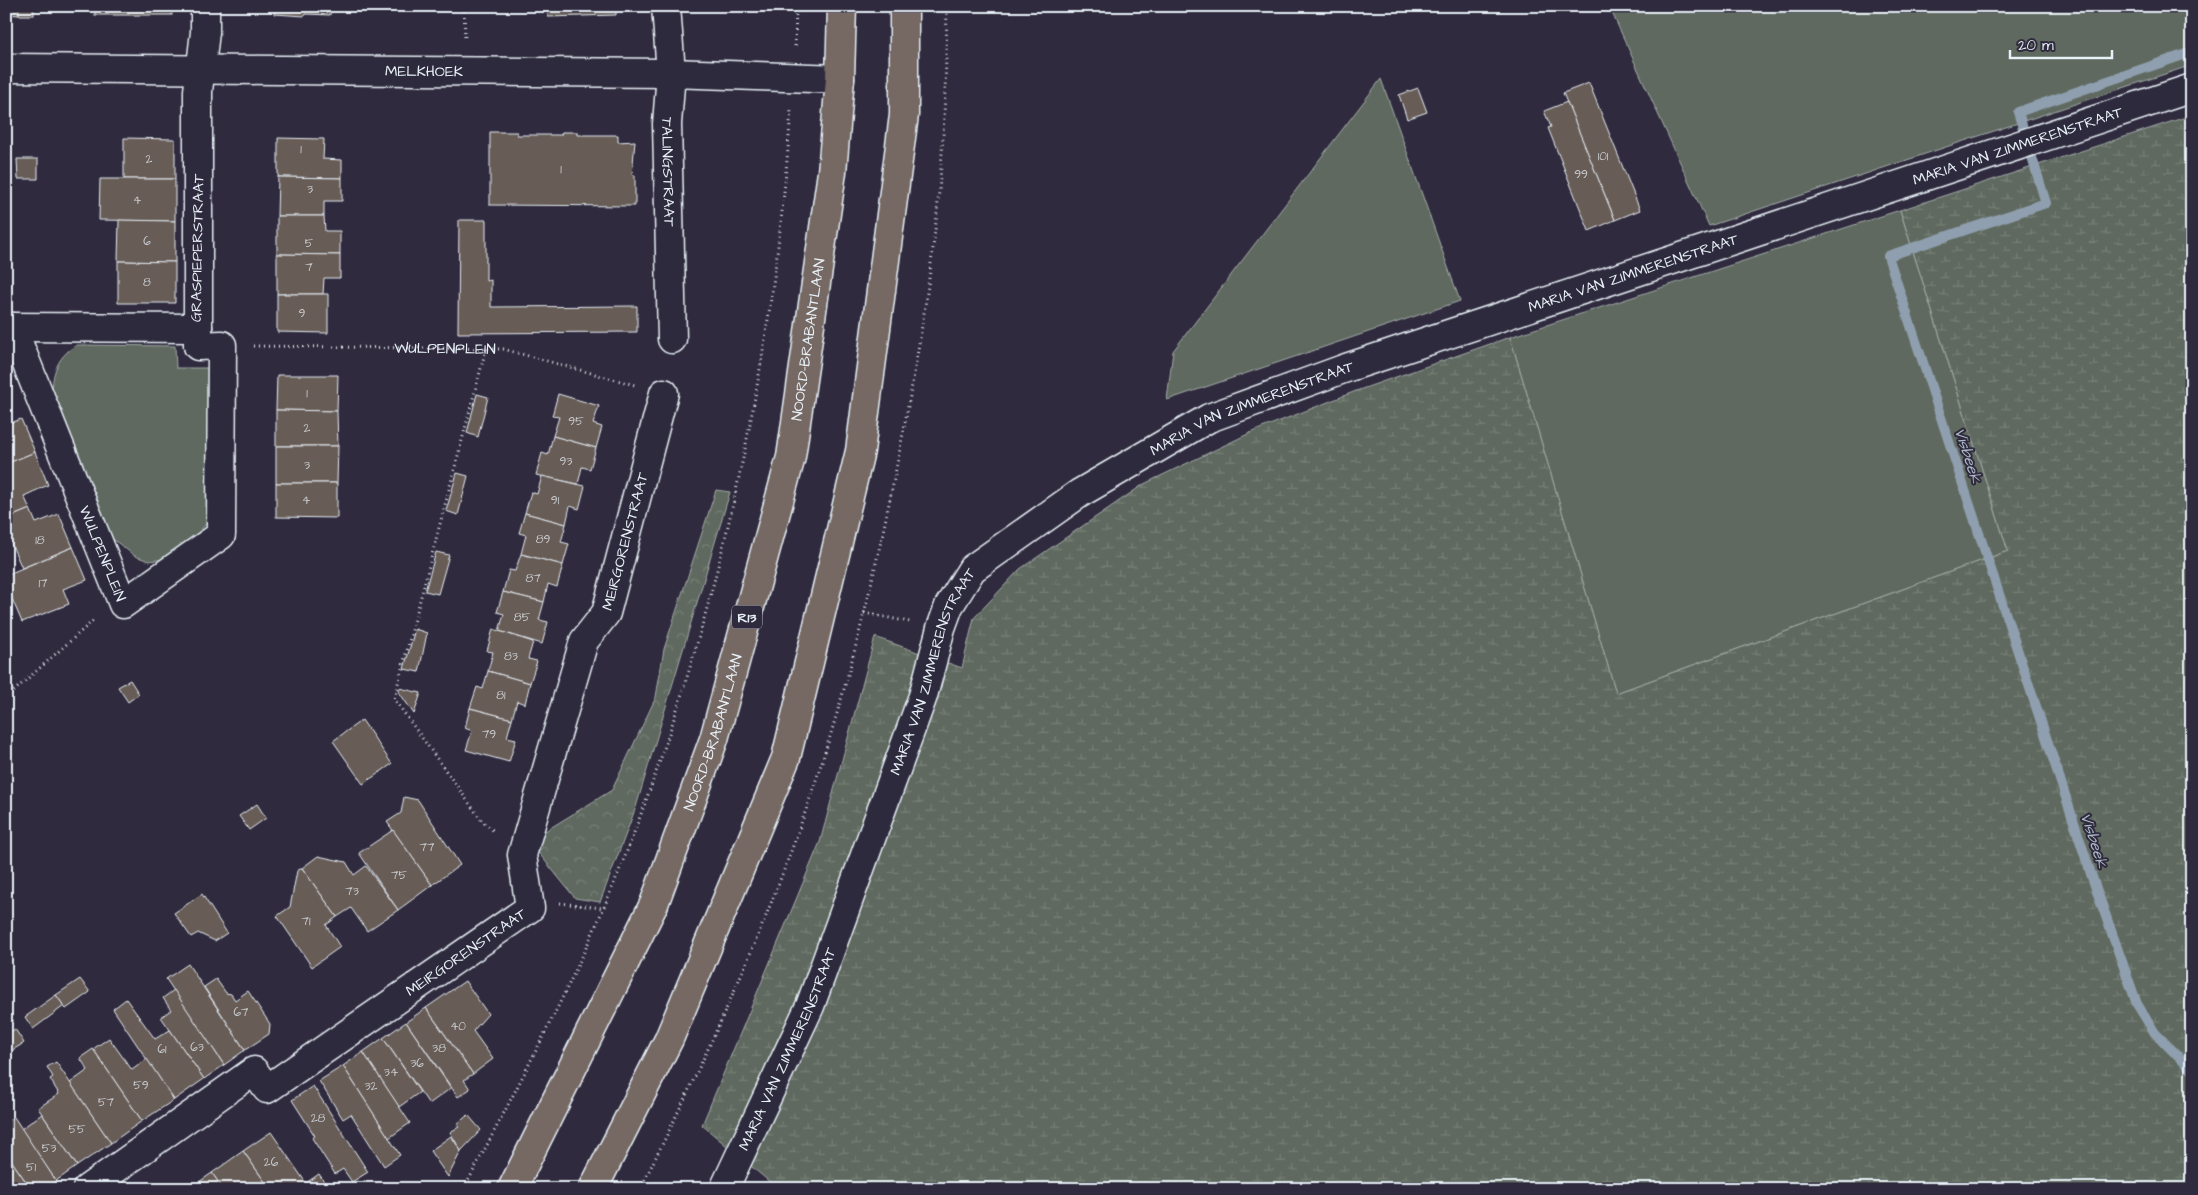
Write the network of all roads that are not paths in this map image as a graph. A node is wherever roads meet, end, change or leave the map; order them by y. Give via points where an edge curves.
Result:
1 (205, 6) edge
2 (666, 6) edge
3 (842, 6) edge
4 (904, 6) edge
5 (6, 68) edge
6 (200, 68) junction
7 (671, 73) junction
8 (840, 79) junction
9 (2192, 88) edge
10 (9, 327) edge
11 (198, 328) junction
12 (672, 339) dead end
13 (664, 393) road end
14 (88, 1189) edge
15 (512, 1189) edge
16 (593, 1189) edge
17 (724, 1189) edge

1 - 6 street, GRASPIEPERSTRAAT
2 - 7 street, TALINGSTRAAT
3 - 8 main road, NOORD-BRABANTLAAN / R13
4 - 16 main road via 904,115 860,451 786,758 669,1039
5 - 6 street, MELKHOEK
6 - 7 street, MELKHOEK
6 - 11 street, GRASPIEPERSTRAAT
7 - 8 street, MELKHOEK
7 - 12 street, TALINGSTRAAT via 667,124
8 - 15 main road, NOORD-BRABANTLAAN / R13 via 832,172 791,457 714,739 654,904
9 - 17 street, MARIA VAN ZIMMERENSTRAAT via 1346,368 1209,418 1080,493 972,568 949,606 923,696 810,1006
10 - 11 street, GRASPIEPERSTRAAT
10 - 11 street, WULPENPLEIN via 122,604 221,535 222,345 198,346
13 - 14 street, MEIRGORENSTRAAT via 606,612 584,641 522,855 530,908 267,1089 254,1070

